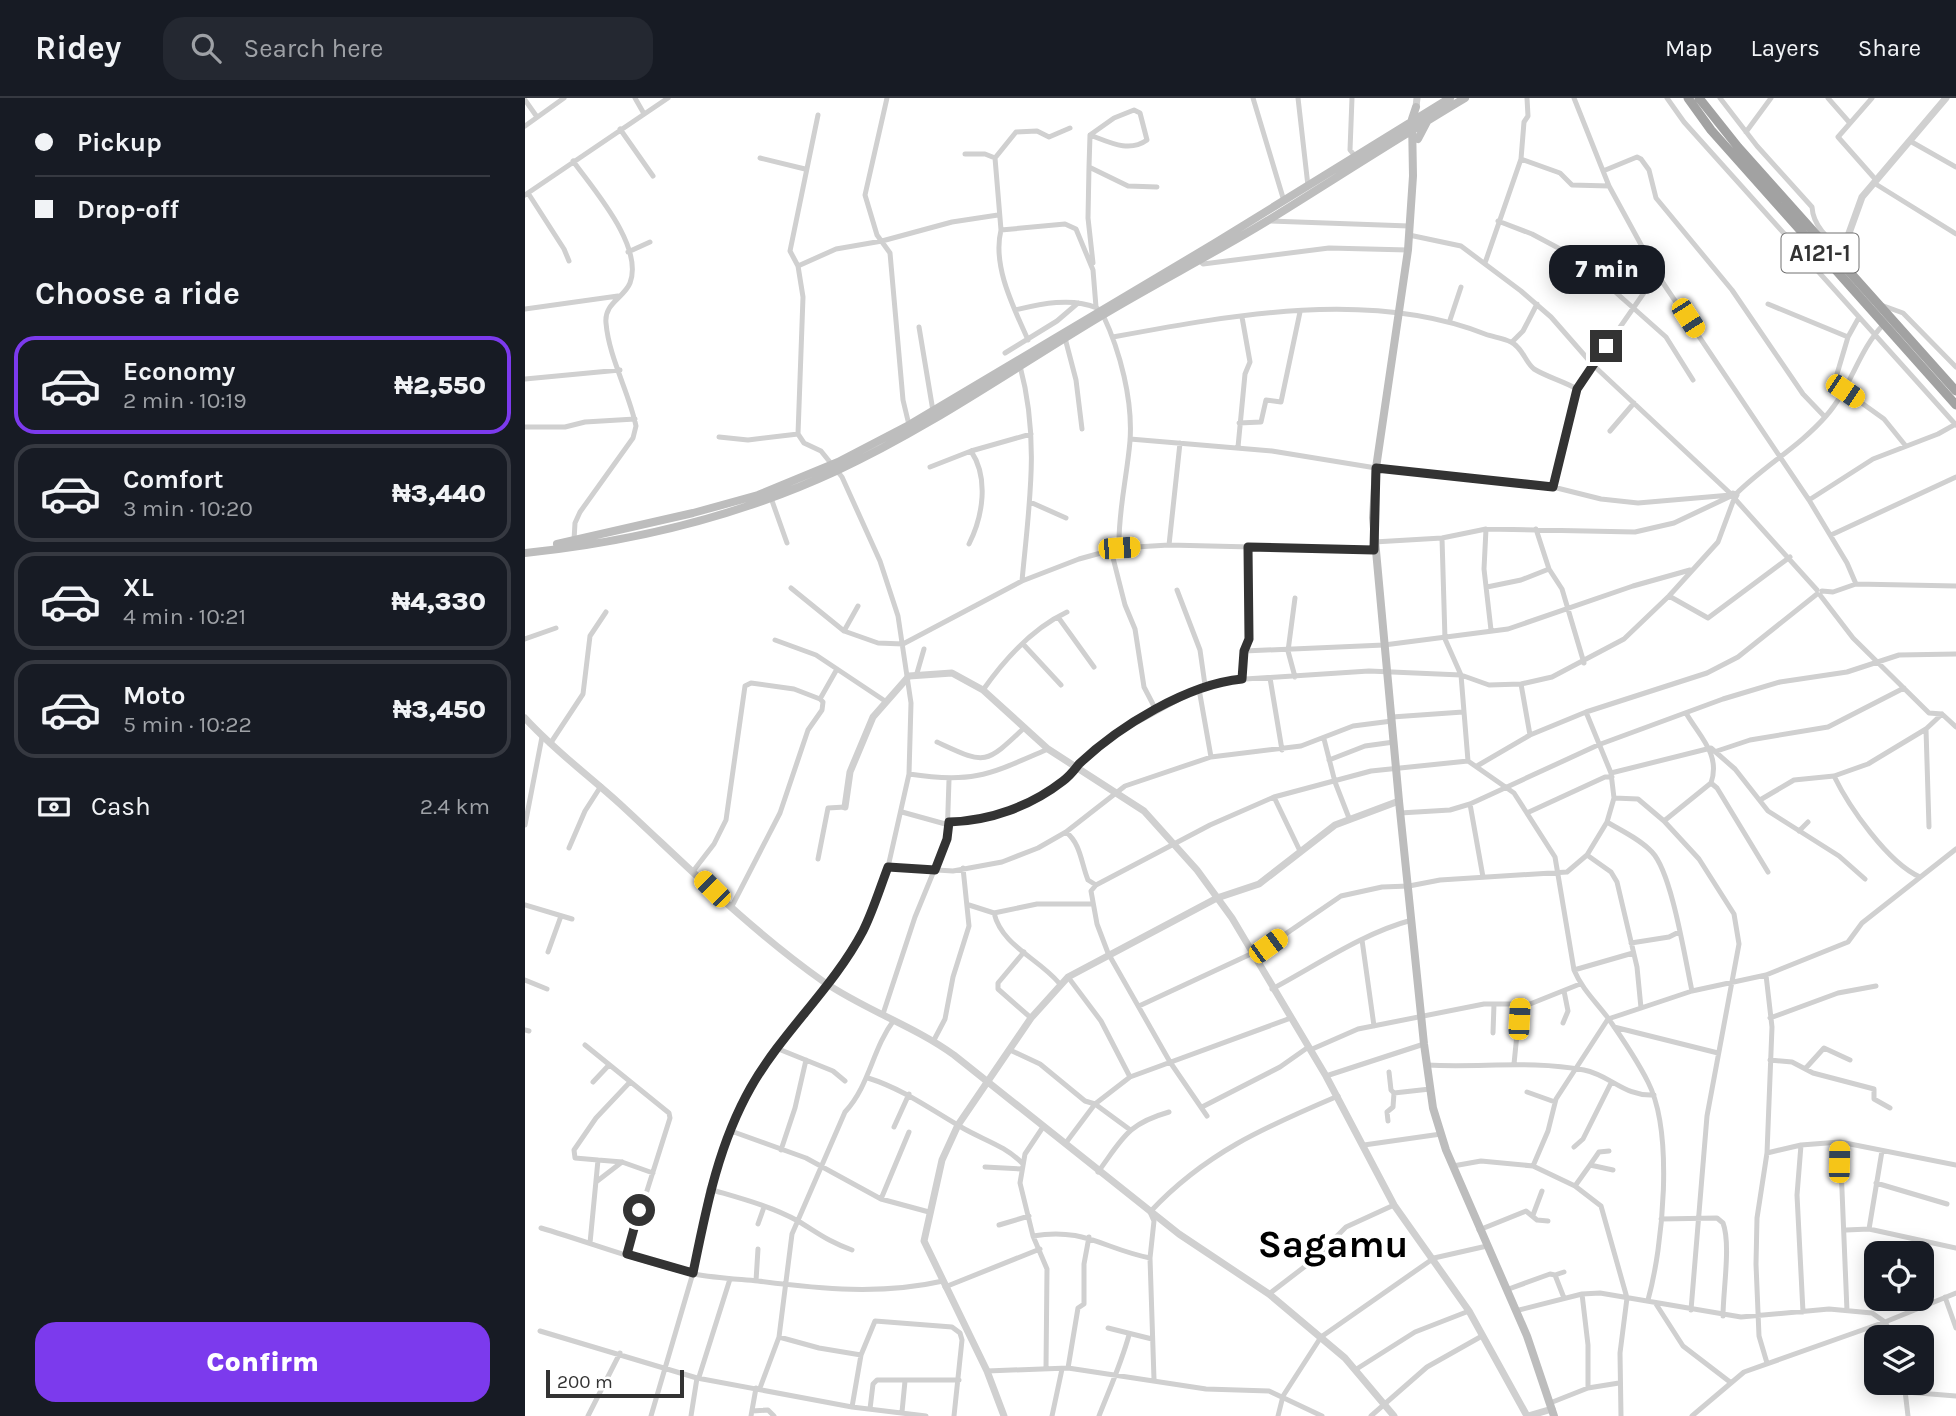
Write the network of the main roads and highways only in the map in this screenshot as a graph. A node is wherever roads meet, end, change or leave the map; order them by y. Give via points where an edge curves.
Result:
1 (1450, 98) edge
2 (1465, 98) edge
3 (1688, 98) edge
4 (1699, 98) edge
5 (1416, 115) edge
6 (1429, 119) junction
7 (1398, 138) junction
8 (1416, 141) junction
9 (1872, 302) junction
10 (1099, 310) junction
11 (1956, 391) edge
12 (1956, 405) edge
13 (835, 467) junction
14 (525, 550) edge
15 (1552, 1409) edge

1 - 5 main road
2 - 6 main road
3 - 9 highway, A121-1 via 1710,130
4 - 9 highway, A121-1
5 - 6 main road
5 - 7 main road
5 - 8 main road
5 - 10 main road via 1284,201
6 - 8 main road
7 - 8 main road
7 - 10 main road via 1267,221
8 - 15 main road via 1408,250 1376,468 1374,546 1421,1019 1441,1134 1527,1336
9 - 11 highway, A121-1
9 - 12 highway, A121-1 via 1883,325
10 - 13 main road
10 - 13 main road via 1065,338 899,439
13 - 14 main road via 694,513
13 - 14 main road via 771,498 699,521

